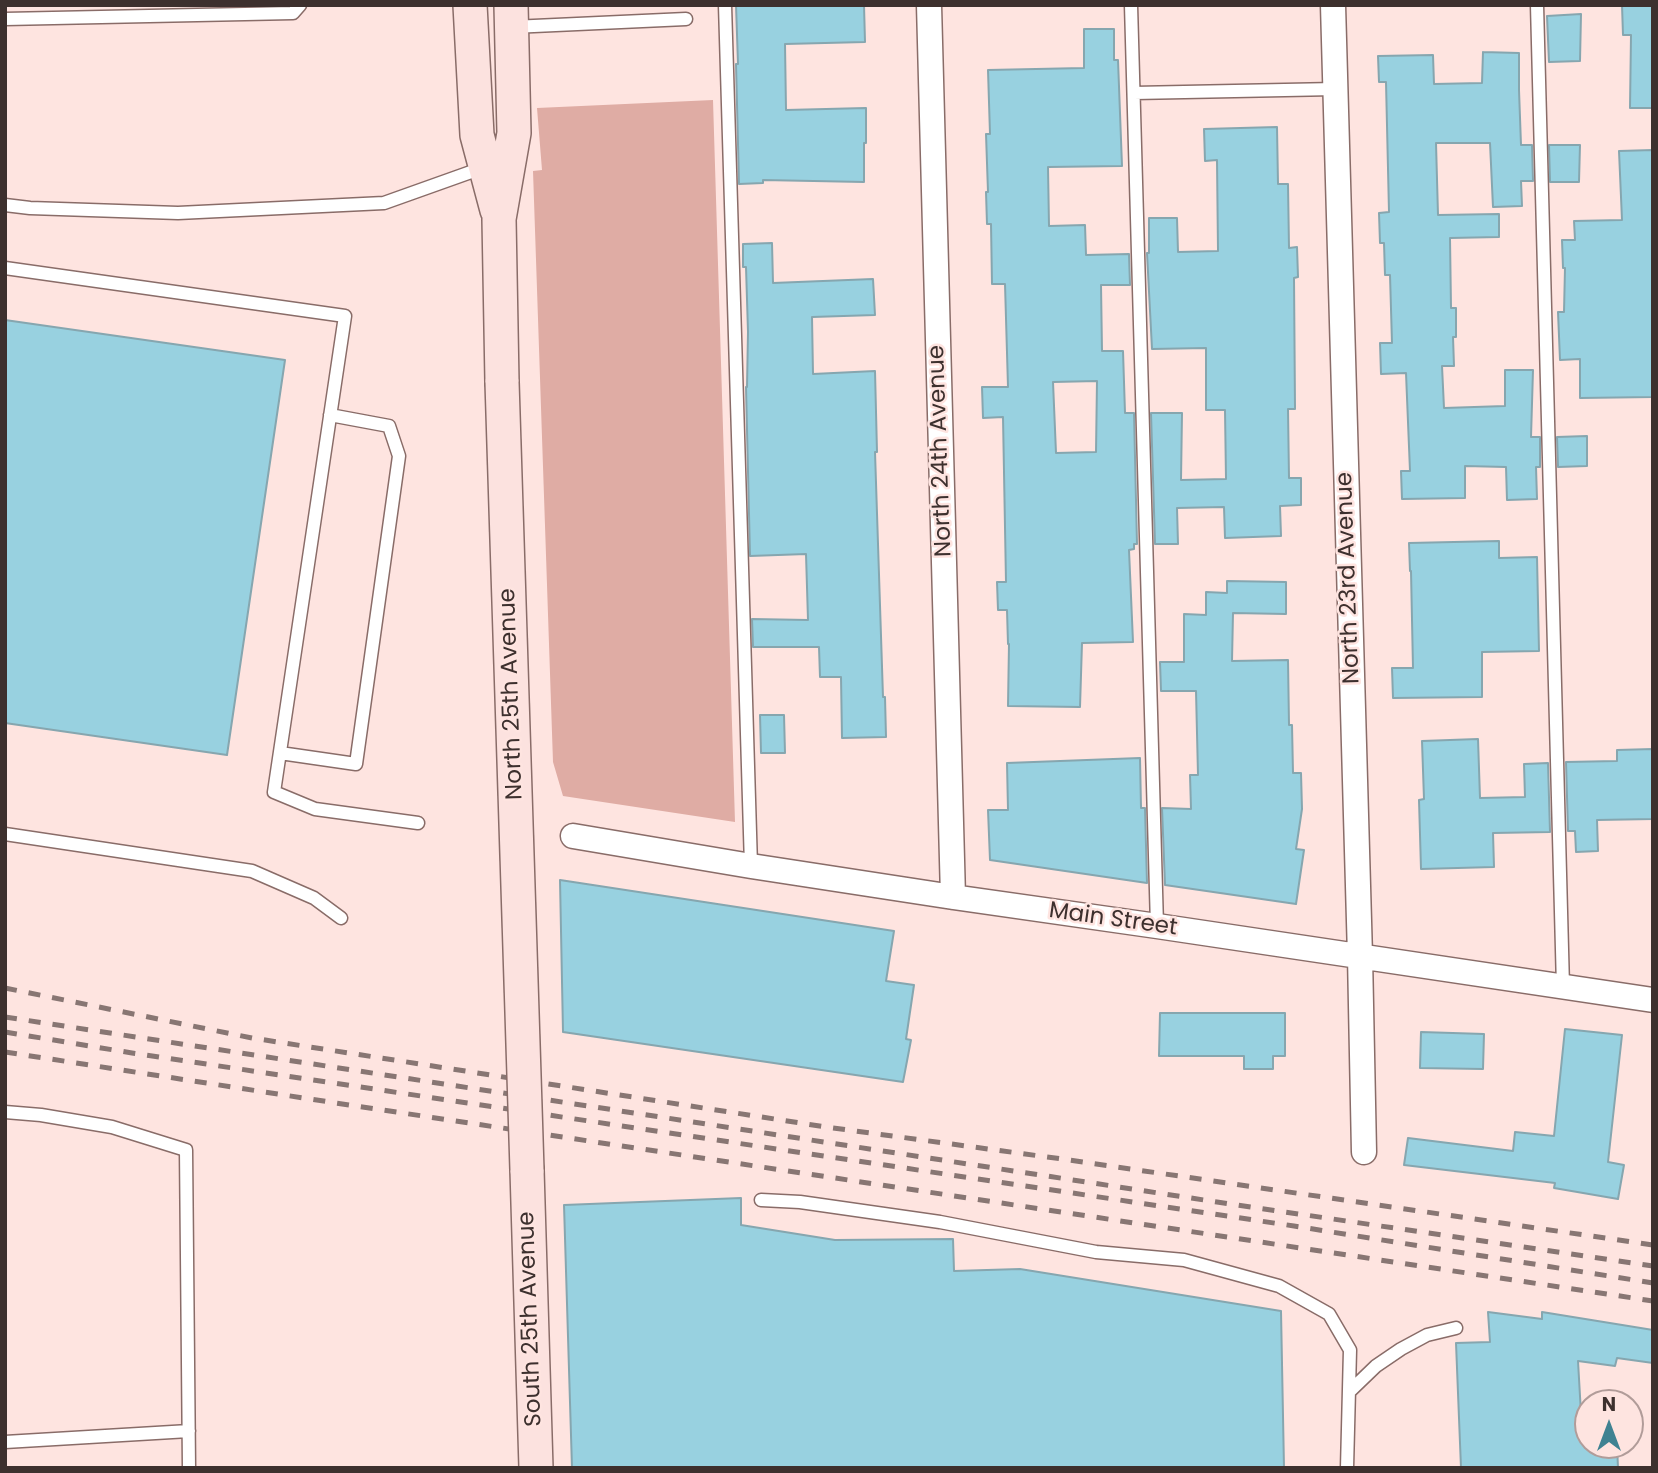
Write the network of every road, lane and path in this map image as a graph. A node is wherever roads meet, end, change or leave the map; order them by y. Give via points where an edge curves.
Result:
1 (300, 5) edge
2 (470, 5) edge
3 (725, 5) edge
4 (929, 5) edge
5 (1131, 5) edge
6 (1333, 5) edge
7 (1537, 5) edge
8 (511, 16) edge
9 (5, 19) edge
10 (686, 19) dead end
11 (1335, 89) junction
12 (1134, 93) junction
13 (485, 166) junction
14 (5, 205) edge
15 (499, 219) junction
16 (5, 268) edge
17 (330, 415) junction
18 (280, 753) junction
19 (418, 823) dead end
20 (5, 834) edge
21 (573, 836) dead end
22 (751, 866) junction
23 (953, 897) junction
24 (341, 918) dead end
25 (1157, 926) junction
26 (1360, 956) junction
27 (1563, 987) junction
28 (1653, 1000) edge
29 (5, 1112) edge
30 (1364, 1152) dead end
31 (527, 1170) joint
32 (761, 1200) dead end
33 (1456, 1328) dead end
34 (1349, 1392) junction
35 (189, 1432) junction
36 (5, 1442) edge
37 (189, 1468) edge
38 (536, 1468) edge
39 (1347, 1468) edge

1 - 9 lane via 293,13
2 - 13 main road, North 25th Avenue via 477,135
3 - 22 lane
4 - 23 street, North 24th Avenue
5 - 12 lane
6 - 11 street, North 23rd Avenue
7 - 27 lane
8 - 10 lane
8 - 15 main road, North 25th Avenue via 514,133
11 - 12 lane
11 - 26 street, North 23rd Avenue
12 - 25 lane
13 - 14 lane via 384,203 178,213
13 - 15 main road, North 25th Avenue
15 - 31 main road, North 25th Avenue, bridge
16 - 17 lane via 345,316
17 - 18 lane
17 - 18 lane via 389,426 399,456 356,764
18 - 19 lane via 274,792 315,809
20 - 24 lane via 252,871 314,898
21 - 22 street, Main Street
22 - 23 street, Main Street
23 - 25 street, Main Street
25 - 26 street, Main Street
26 - 27 street, Main Street
26 - 30 street, North 23rd Avenue
27 - 28 street, Main Street
29 - 35 lane via 112,1127 186,1150
31 - 38 main road, South 25th Avenue
32 - 34 lane via 940,1222 1096,1252 1184,1261 1279,1286 1329,1314 1350,1350
33 - 34 lane via 1427,1335 1401,1349
34 - 39 lane
35 - 36 lane
35 - 37 lane

